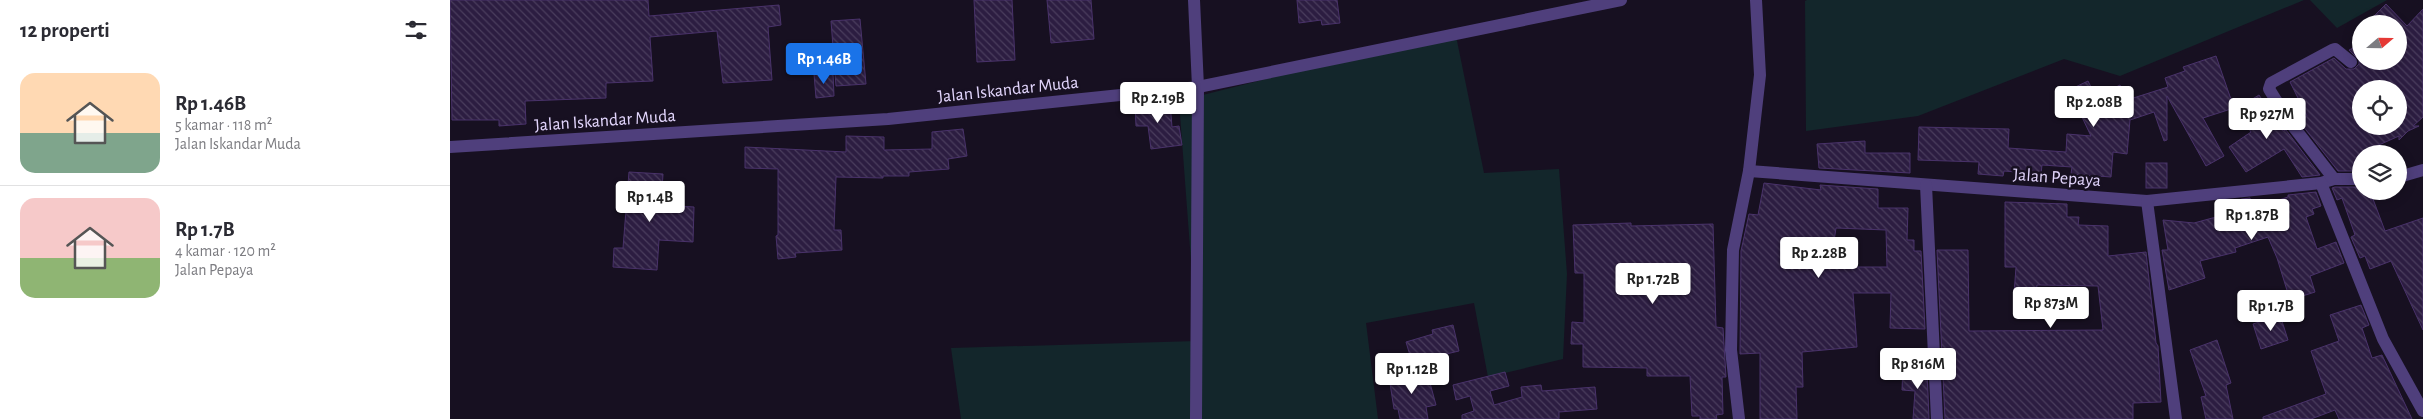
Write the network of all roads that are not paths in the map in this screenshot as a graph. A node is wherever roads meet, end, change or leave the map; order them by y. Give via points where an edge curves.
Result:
1 (1194, 0) edge
2 (1621, 0) edge
3 (1756, 0) edge
4 (2351, 62) dead end
5 (1198, 87) junction
6 (450, 147) edge
7 (2423, 170) edge
8 (1750, 171) junction
9 (2407, 175) edge
10 (2352, 179) edge
11 (2334, 180) junction
12 (2321, 183) junction
13 (1926, 185) junction
14 (2147, 201) junction
15 (2423, 411) edge
16 (1196, 419) edge
17 (1739, 419) edge
18 (1937, 419) edge
19 (2176, 419) edge

1 - 5 street
2 - 5 street, Jalan Iskandar Muda
3 - 8 street via 1760,75
4 - 11 street via 2336,49 2332,50 2271,83 2269,89
5 - 6 street, Jalan Iskandar Muda via 888,119
5 - 16 street
7 - 9 street
8 - 13 street, Jalan Pepaya
8 - 17 street via 1733,250 1731,350
10 - 11 street, Jalan Pepaya
11 - 12 street, Jalan Pepaya
12 - 14 street, Jalan Pepaya
12 - 15 street via 2383,339
13 - 14 street, Jalan Pepaya
13 - 18 street
14 - 19 street

